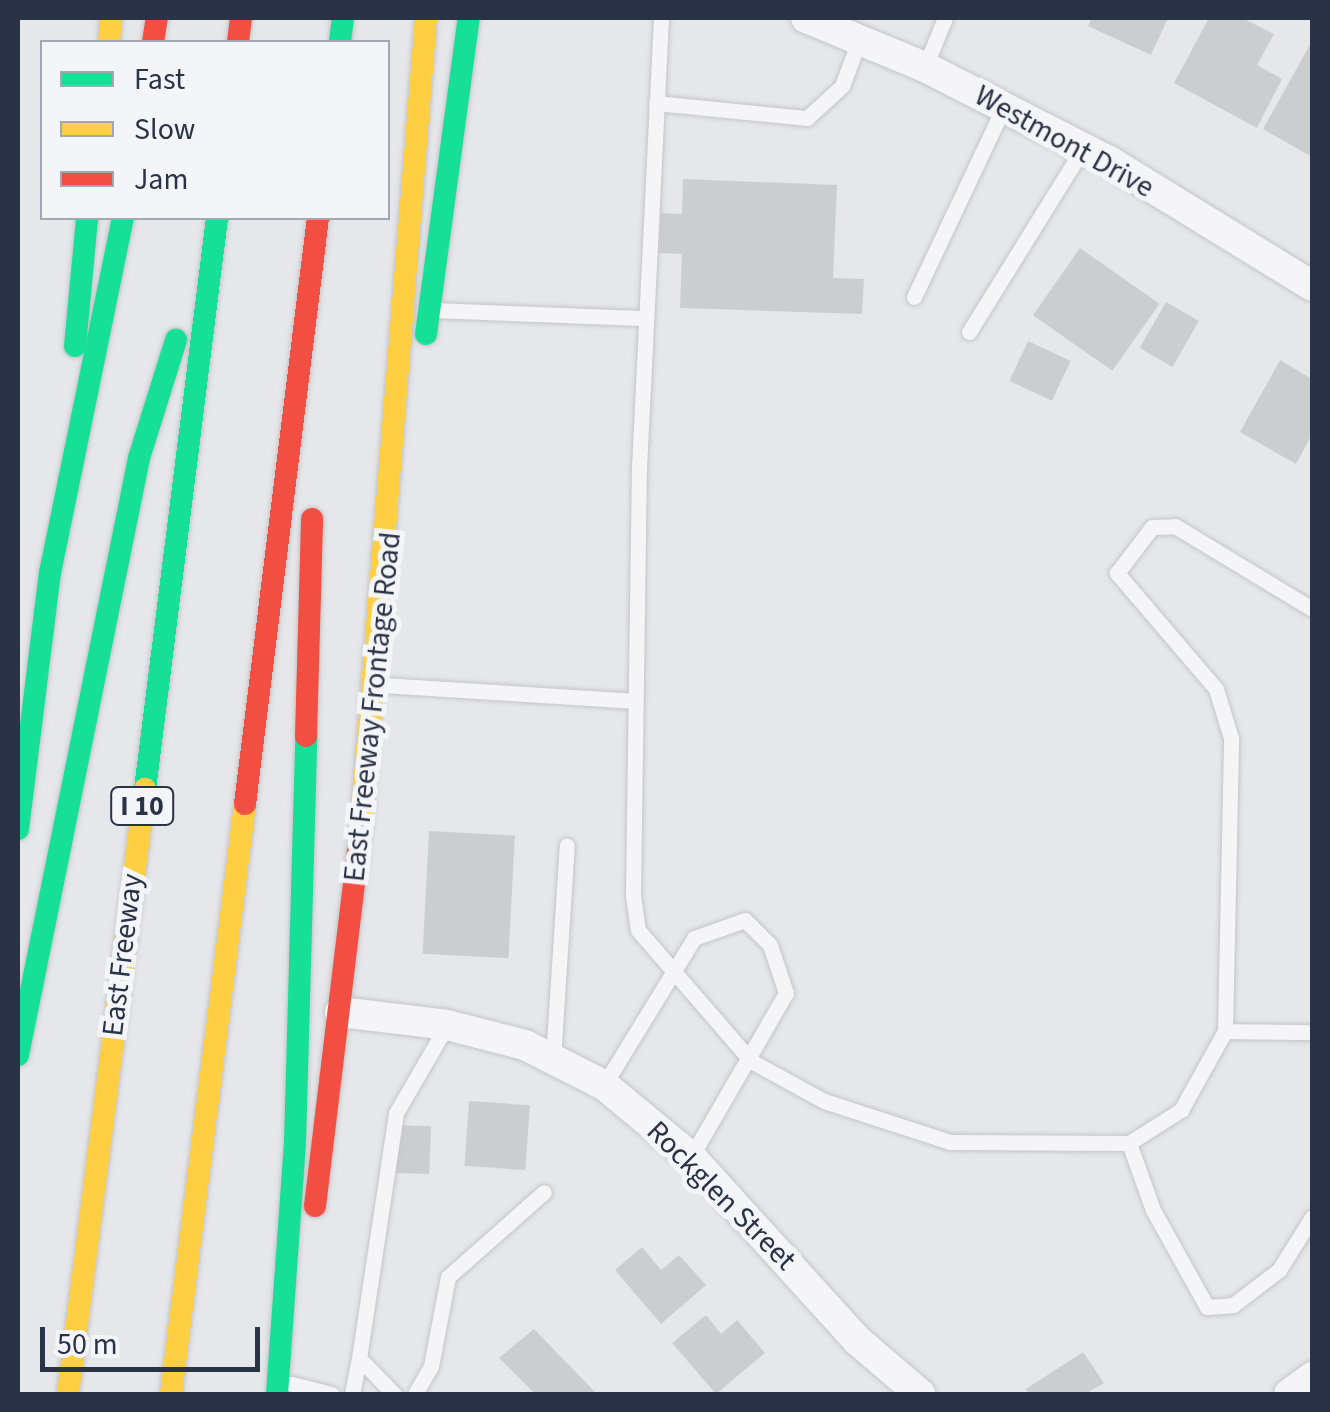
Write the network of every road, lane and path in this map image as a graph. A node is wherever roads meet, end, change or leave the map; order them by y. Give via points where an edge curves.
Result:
1 (426, 18) edge
2 (469, 18) edge
3 (661, 18) edge
4 (806, 18) edge
5 (945, 18) edge
6 (860, 38) junction
7 (925, 67) junction
8 (656, 104) junction
9 (1004, 106) junction
10 (1083, 148) junction
11 (87, 220) edge
12 (124, 220) edge
13 (214, 220) edge
14 (215, 220) edge
15 (320, 220) edge
16 (320, 220) edge
17 (1312, 286) edge
18 (914, 296) dead end
19 (432, 310) junction
20 (645, 318) junction
21 (969, 332) dead end
22 (76, 437) junction
23 (399, 441) junction
24 (1312, 608) edge
25 (378, 685) junction
26 (633, 701) junction
27 (18, 830) edge
28 (568, 845) dead end
29 (671, 975) junction
30 (340, 1012) junction
31 (446, 1025) junction
32 (1225, 1031) junction
33 (1312, 1032) edge
34 (18, 1055) edge
35 (553, 1059) junction
36 (751, 1061) junction
37 (604, 1085) junction
38 (1128, 1142) junction
39 (691, 1157) junction
40 (544, 1192) dead end
41 (1312, 1217) edge
42 (359, 1358) junction
43 (1312, 1377) edge
44 (286, 1391) edge
45 (68, 1394) edge
46 (171, 1394) edge
47 (332, 1394) edge
48 (352, 1394) edge
49 (394, 1394) edge
50 (415, 1394) edge
51 (920, 1394) edge
52 (1289, 1394) edge

1 - 23 main road, East Freeway Frontage Road via 414,125
2 - 19 main road
3 - 8 lane
4 - 6 street, Westmont Drive
5 - 7 lane
6 - 7 street, Westmont Drive
6 - 8 lane via 842,86 808,118
7 - 9 street, Westmont Drive
8 - 20 lane
9 - 10 street, Westmont Drive
9 - 18 lane
10 - 17 street, Westmont Drive
10 - 21 lane
11 - 22 main road via 75,311
12 - 22 main road
13 - 34 main road via 139,458
14 - 45 main road, East Freeway / I 10
15 - 44 main road
16 - 46 main road
19 - 20 lane
19 - 23 main road
20 - 26 lane
22 - 27 main road
23 - 25 main road, East Freeway Frontage Road
24 - 32 lane via 1176,526 1152,528 1117,573 1216,689 1231,738
25 - 26 lane
25 - 30 main road, East Freeway Frontage Road
26 - 29 lane via 638,930
28 - 35 lane
29 - 36 lane
29 - 36 lane via 694,938 745,920 770,945 786,993
29 - 37 lane
30 - 31 street, Rockglen Street
30 - 44 main road, East Freeway Frontage Road
31 - 35 street, Rockglen Street
31 - 42 lane via 396,1113
32 - 33 lane
32 - 38 lane via 1181,1110
35 - 37 street, Rockglen Street
36 - 38 lane via 824,1101 950,1142
36 - 39 lane
37 - 39 street, Rockglen Street
38 - 41 lane via 1153,1210 1207,1306 1233,1305 1279,1270
39 - 51 street, Rockglen Street via 858,1341
40 - 50 lane via 448,1277 431,1366
42 - 48 lane
42 - 49 lane
43 - 52 street
44 - 47 lane

